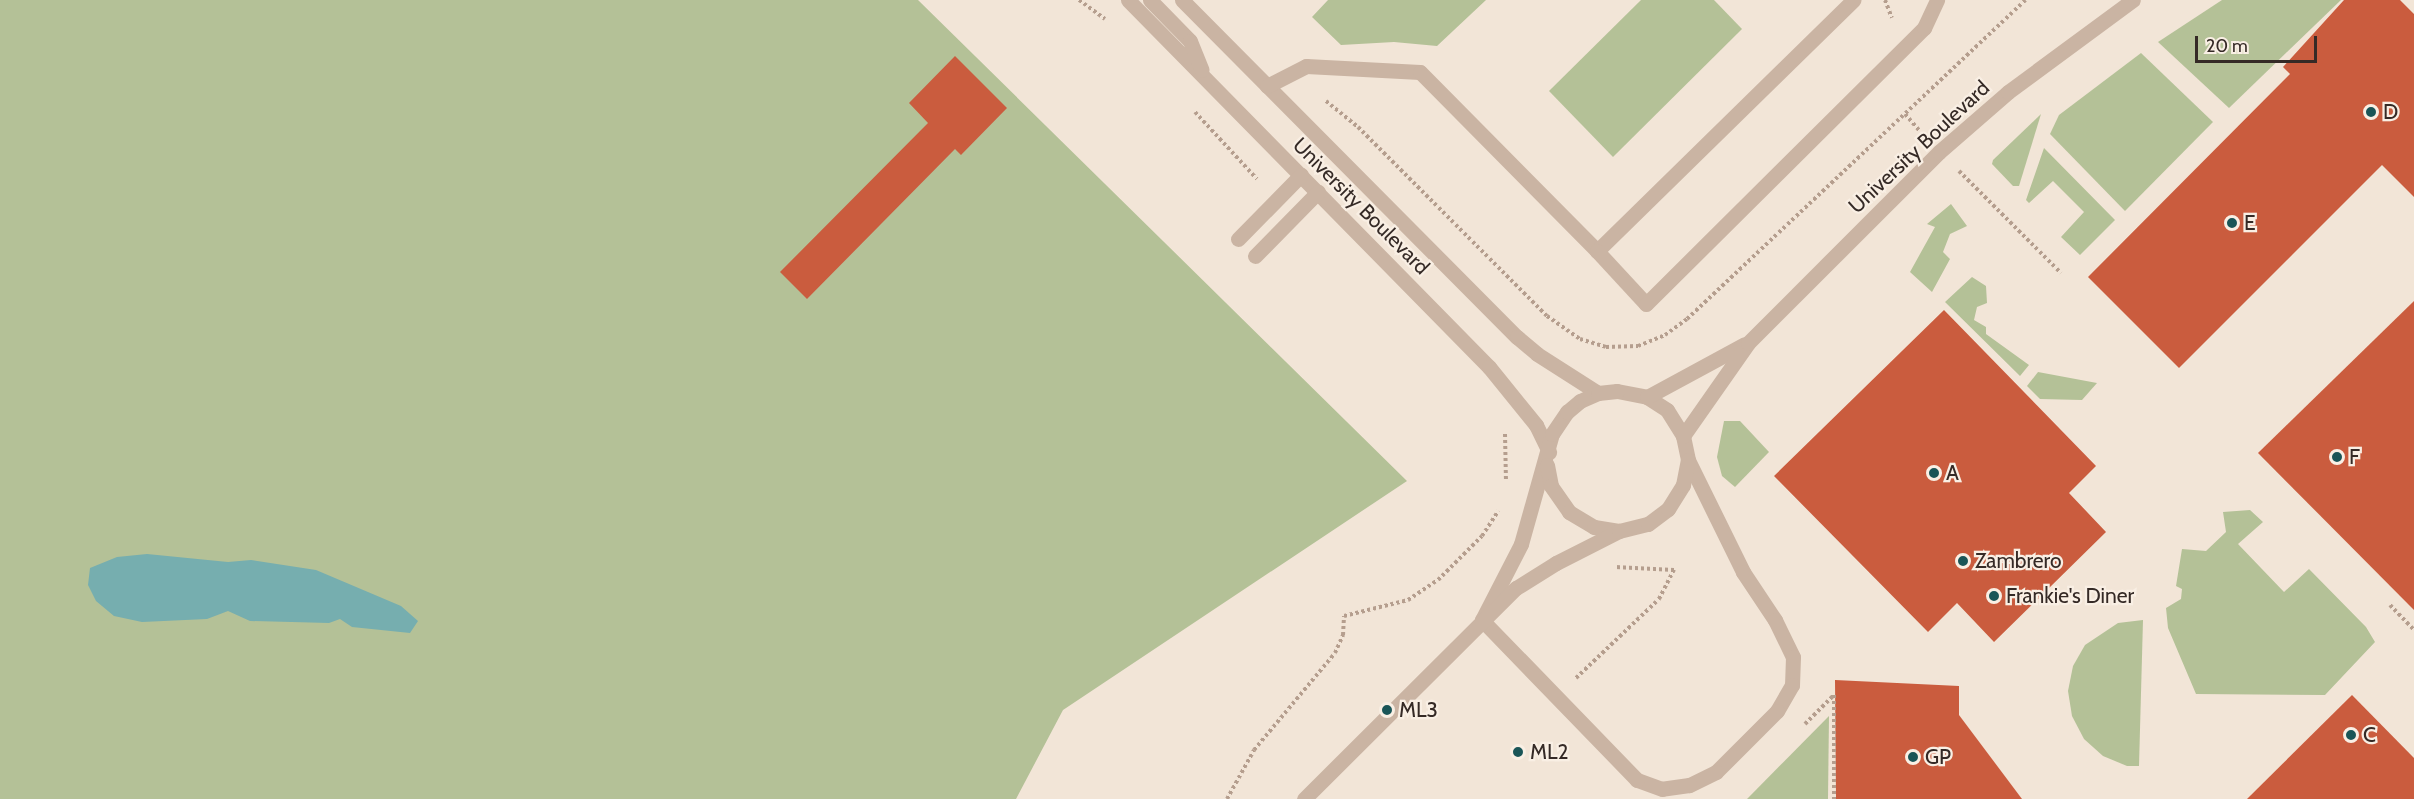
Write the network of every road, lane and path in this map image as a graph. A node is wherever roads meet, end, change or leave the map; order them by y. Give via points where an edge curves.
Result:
1 (1078, 0) edge
2 (1128, 0) edge
3 (1150, 0) edge
4 (1182, 0) edge
5 (1853, 0) edge
6 (1885, 0) edge
7 (1937, 0) edge
8 (2124, 2) edge
9 (1893, 20) dead end
10 (1113, 24) dead end
11 (1206, 79) junction
12 (1267, 86) junction
13 (1193, 110) dead end
14 (1905, 114) dead end
15 (1939, 152) junction
16 (1301, 175) junction
17 (1318, 192) junction
18 (1277, 200) junction
19 (1238, 239) dead end
20 (1597, 251) junction
21 (1255, 256) dead end
22 (2061, 273) dead end
23 (1748, 343) junction
24 (1598, 393) junction
25 (1647, 397) junction
26 (1504, 430) dead end
27 (1683, 436) junction
28 (1548, 457) junction
29 (1688, 460) junction
30 (1504, 492) dead end
31 (1500, 507) dead end
32 (1619, 531) junction
33 (1606, 568) dead end
34 (2390, 605) dead end
35 (1482, 620) junction
36 (2414, 630) edge
37 (1574, 681) dead end
38 (1797, 733) dead end
39 (1227, 799) edge
40 (1304, 799) edge
41 (1834, 799) edge

1 - 10 path
2 - 11 street, University Boulevard
3 - 11 street via 1190,41
4 - 12 street, University Boulevard
5 - 20 street
6 - 9 path
7 - 20 street via 1924,28 1646,304
8 - 15 street, University Boulevard via 2008,92
11 - 16 street, University Boulevard
12 - 20 street via 1306,66 1419,72
12 - 24 street, University Boulevard via 1517,336 1537,354
13 - 18 path
14 - 15 path
15 - 22 path
15 - 23 street, University Boulevard
16 - 17 street, University Boulevard
16 - 18 street
17 - 21 street
17 - 28 street, University Boulevard via 1489,367 1536,425
18 - 19 street
23 - 25 street, University Boulevard
23 - 27 street, University Boulevard
24 - 25 street via 1617,391
24 - 28 street via 1567,412 1552,434
25 - 27 street via 1667,410
26 - 30 path via 1508,448
27 - 29 street
28 - 32 street via 1551,486 1569,512 1594,527
28 - 35 street via 1521,544
29 - 32 street via 1683,486 1668,509 1648,524
29 - 35 street via 1743,572 1775,620 1793,657 1792,685 1777,711 1716,772 1689,785 1662,789 1637,780
31 - 39 path via 1482,536 1438,580 1408,600 1344,616 1343,635 1335,653 1254,750
32 - 35 street via 1556,562 1516,588
33 - 37 path via 1674,570 1659,599
34 - 36 path
35 - 40 street
38 - 41 path via 1834,695

